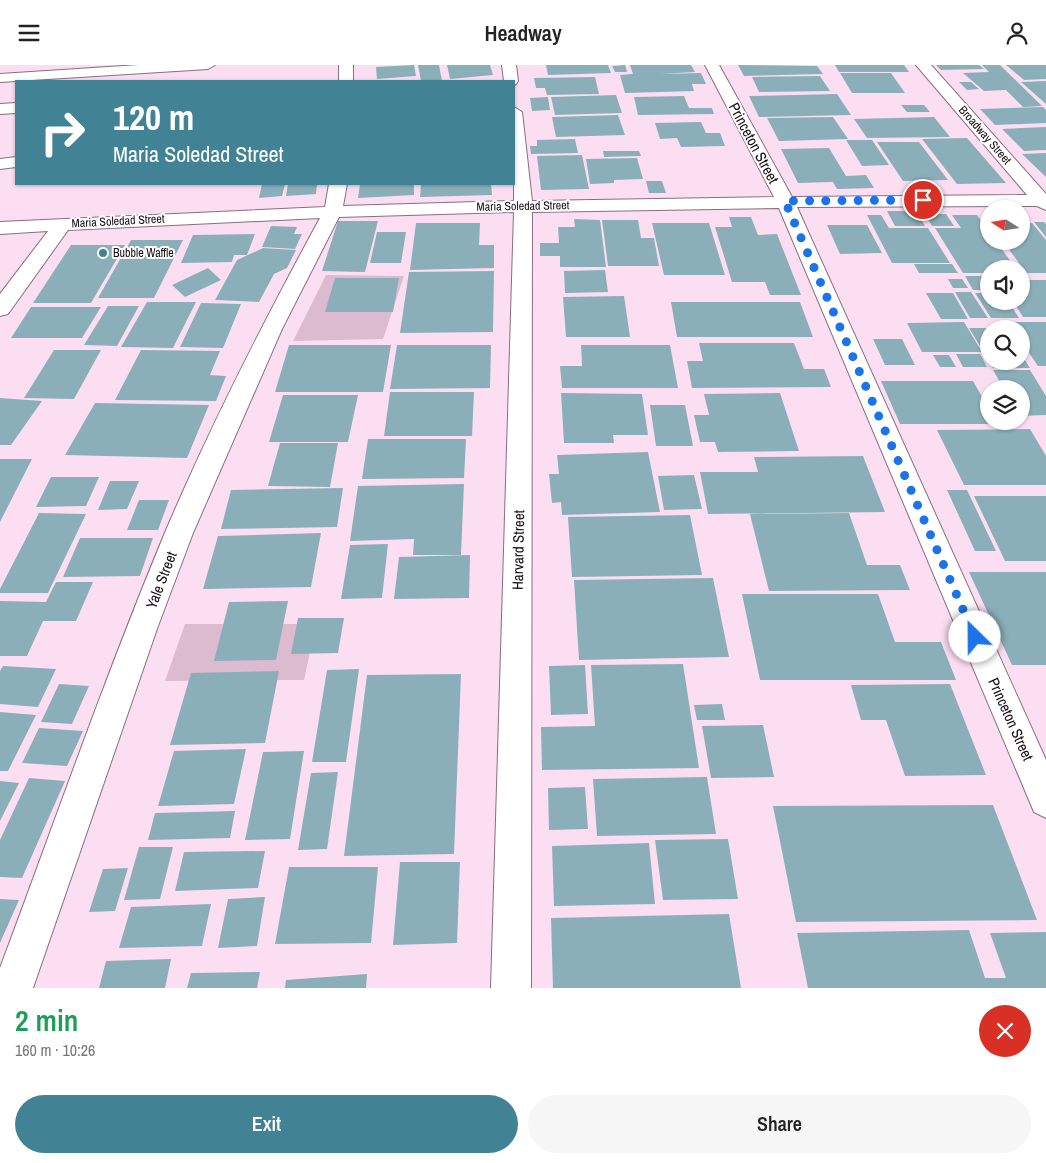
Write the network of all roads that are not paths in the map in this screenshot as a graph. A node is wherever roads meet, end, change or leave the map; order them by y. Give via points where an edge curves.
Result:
1 (200, 65) edge
2 (346, 65) edge
3 (509, 65) edge
4 (712, 65) edge
5 (923, 65) edge
6 (0, 78) edge
7 (188, 80) edge
8 (346, 80) edge
9 (511, 80) edge
10 (15, 107) edge
11 (0, 109) edge
12 (515, 121) edge
13 (335, 197) edge
14 (785, 201) junction
15 (1045, 201) edge
16 (523, 205) junction
17 (63, 224) junction
18 (0, 228) edge
19 (0, 309) edge
20 (1046, 800) edge
21 (13, 988) edge
22 (511, 988) edge

1 - 6 street
1 - 7 street
2 - 8 street
3 - 9 street
4 - 14 street, Princeton Street
5 - 15 street, Broadway Street
10 - 11 street
12 - 16 street, Harvard Street
13 - 16 street, Maria Soledad Street
13 - 17 street, Maria Soledad Street
13 - 21 street, Yale Street via 179,533
14 - 15 street, Maria Soledad Street
14 - 16 street, Maria Soledad Street
14 - 20 street, Princeton Street
16 - 22 street, Harvard Street
17 - 18 street, Maria Soledad Street
17 - 19 street

